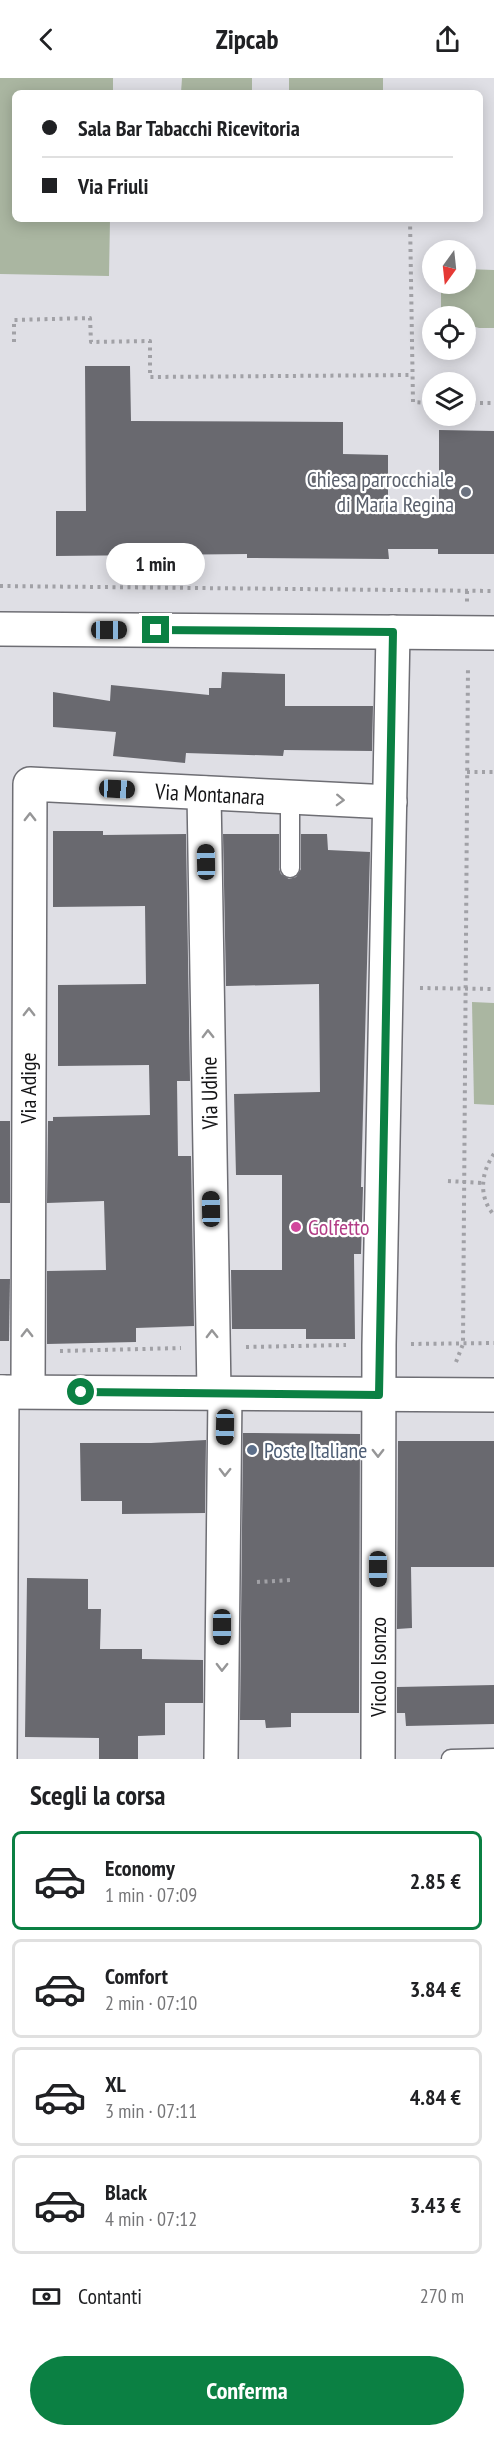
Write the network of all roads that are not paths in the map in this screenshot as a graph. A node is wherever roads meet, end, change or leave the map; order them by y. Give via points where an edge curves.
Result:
1 (0, 629) edge
2 (393, 632) junction
3 (481, 633) edge
4 (30, 784) joint
5 (204, 793) junction
6 (290, 799) junction
7 (390, 802) junction
8 (290, 868) dead end
9 (10, 1392) edge
10 (219, 1393) junction
11 (379, 1395) junction
12 (494, 1395) edge
13 (0, 1608) edge
14 (0, 1718) edge
15 (494, 1758) edge
16 (0, 1759) edge
17 (221, 1759) edge
18 (378, 1759) edge
19 (451, 1759) edge

1 - 2 street
2 - 3 street
2 - 7 street, Vicolo Isonzo
4 - 5 street, Via Montanara
9 -> 4 street, Via Adige
5 - 6 street, Via Montanara
10 -> 5 street, Via Udine
6 -> 7 street, Via Montanara
6 - 8 lane
7 - 11 street, Vicolo Isonzo
9 - 10 street
9 - 13 street, Via Adige
10 - 11 street
10 -> 17 street, Via Udine
11 - 12 street
11 -> 18 street, Vicolo Isonzo
13 - 14 street, Via Adige
14 - 16 street, Via Adige
15 - 19 lane

